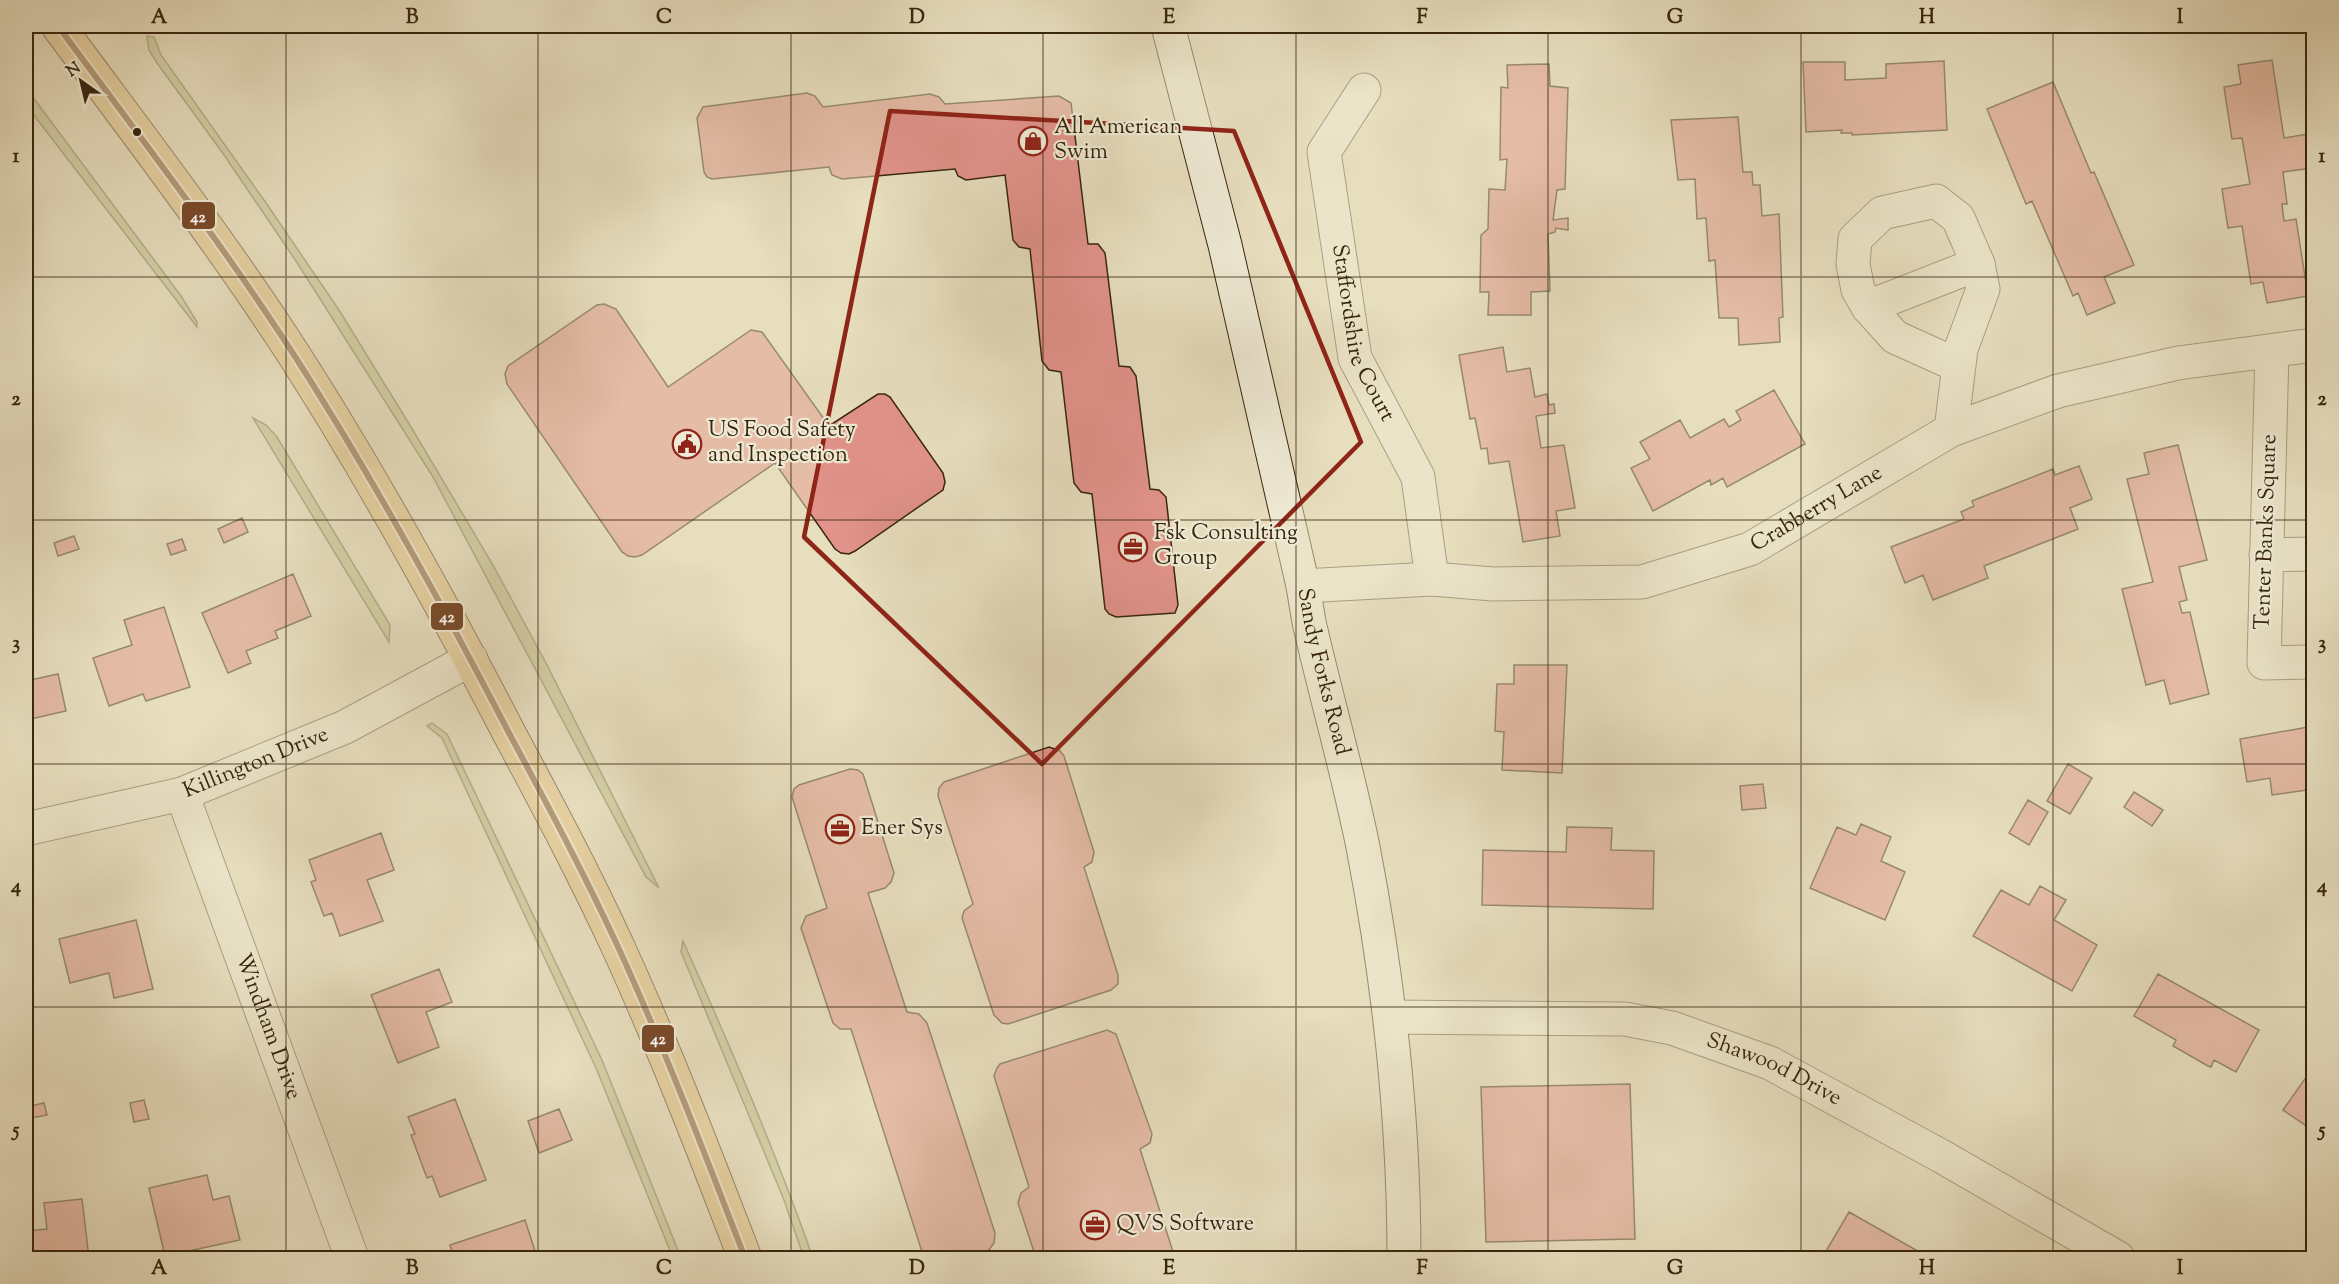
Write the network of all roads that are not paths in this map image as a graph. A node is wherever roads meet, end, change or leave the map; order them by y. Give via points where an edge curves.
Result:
1 (58, 26) edge
2 (1168, 26) edge
3 (1364, 90) dead end
4 (1978, 264) junction
5 (1868, 307) junction
6 (2313, 345) edge
7 (2272, 351) junction
8 (1959, 366) junction
9 (1951, 430) junction
10 (2313, 554) edge
11 (2266, 555) junction
12 (1432, 579) junction
13 (1303, 586) junction
14 (471, 659) junction
15 (2313, 662) edge
16 (182, 794) junction
17 (26, 829) edge
18 (1390, 1017) junction
19 (352, 1258) edge
20 (745, 1258) edge
21 (1404, 1258) edge
22 (2118, 1258) edge

1 - 14 main road via 161,162 283,338 379,494
2 - 13 street, Sandy Forks Road via 1225,245
3 - 12 street, Staffordshire Court via 1324,152 1355,358 1418,477
4 - 5 street
4 - 5 street via 1958,218 1936,201 1882,213 1855,239 1853,264 1858,290
4 - 8 street via 1983,289 1961,349
5 - 8 street via 1895,337
6 - 7 street, Crabberry Lane
7 - 9 street, Crabberry Lane via 2178,363 2058,390
7 - 11 street, Tenter Banks Square
8 - 9 street
9 - 12 street, Crabberry Lane via 1750,549 1642,582 1493,584
10 - 11 street
11 - 15 street, Tenter Banks Square via 2264,663
12 - 13 street, Crabberry Lane
13 - 18 street, Sandy Forks Road via 1363,847
14 - 16 street, Killington Drive via 345,727
14 - 20 main road via 618,947 678,1085
16 - 17 street, Killington Drive
16 - 19 street, Windham Drive
18 - 21 street, Sandy Forks Road via 1404,1192
18 - 22 street, Shawood Drive via 1625,1019 1672,1028 1770,1063

